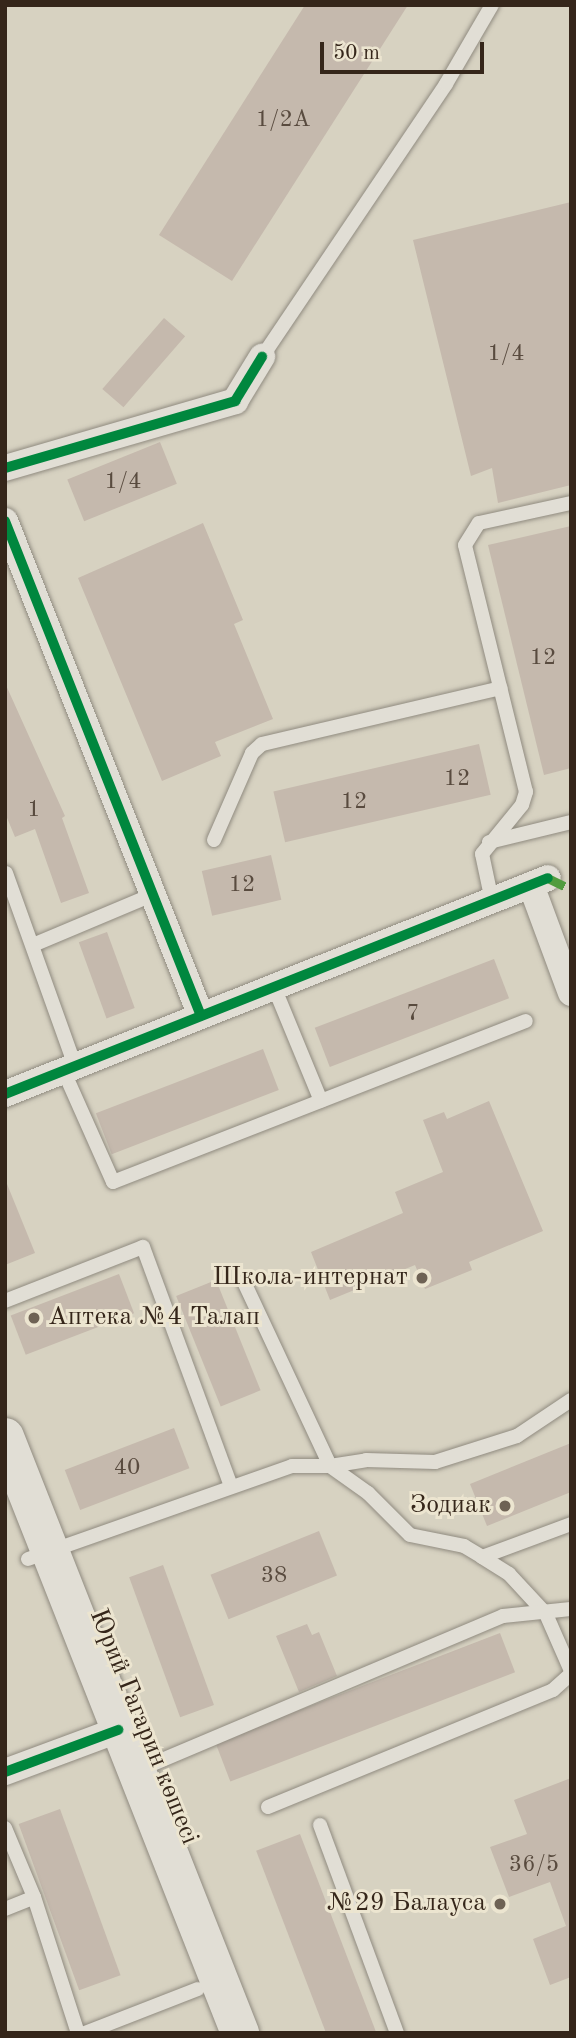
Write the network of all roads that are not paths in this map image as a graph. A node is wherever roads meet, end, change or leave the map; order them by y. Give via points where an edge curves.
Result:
1 (492, 5) edge
2 (262, 357) joint
3 (5, 468) edge
4 (571, 503) edge
5 (5, 522) edge
6 (501, 688) junction
7 (571, 822) edge
8 (214, 840) dead end
9 (487, 843) junction
10 (6, 873) edge
11 (152, 895) junction
12 (492, 901) junction
13 (33, 945) junction
14 (274, 987) junction
15 (571, 993) edge
16 (201, 1016) junction
17 (526, 1021) dead end
18 (70, 1071) junction
19 (5, 1094) edge
20 (321, 1101) junction
21 (244, 1282) dead end
22 (5, 1301) edge
23 (571, 1400) edge
24 (5, 1437) edge
25 (330, 1466) junction
26 (231, 1486) junction
27 (5, 1501) edge
28 (571, 1524) edge
29 (39, 1555) junction
30 (482, 1557) junction
31 (571, 1609) edge
32 (547, 1614) junction
33 (571, 1673) edge
34 (108, 1734) junction
35 (135, 1771) junction
36 (5, 1772) edge
37 (268, 1807) dead end
38 (320, 1825) dead end
39 (5, 1828) edge
40 (34, 1897) junction
41 (5, 1909) edge
42 (198, 1990) junction
43 (78, 2033) edge
44 (85, 2033) edge
45 (214, 2033) edge
46 (240, 2033) edge
47 (397, 2033) edge

1 - 2 lane via 446,84
2 - 3 street via 235,401
4 - 6 lane via 479,523 466,538
5 - 11 street
6 - 8 lane via 262,744 252,753
6 - 9 lane via 526,792 522,805
7 - 9 lane
9 - 12 lane via 482,864
10 - 13 lane
11 - 13 lane
11 - 16 street
12 - 14 street
12 - 15 street via 540,882
13 - 18 lane
14 - 16 street
14 - 20 lane
16 - 18 street
17 - 20 lane
18 - 19 street
18 - 20 lane via 113,1182
21 - 25 lane
22 - 26 lane via 143,1247
23 - 25 lane via 517,1436 435,1462 366,1460
24 - 29 main road, Юрий Гагарин көшесі
25 - 26 lane via 292,1466
25 - 30 lane via 368,1493 410,1535 464,1546
26 - 29 lane
27 - 29 main road, Юрий Гагарин көшесі
28 - 30 lane
29 - 34 main road, Юрий Гагарин көшесі
30 - 32 lane via 509,1574
31 - 32 lane
32 - 33 lane
32 - 35 lane via 503,1615
33 - 37 lane via 553,1690
34 - 35 main road, Юрий Гагарин көшесі
34 - 36 street
34 - 42 main road, Юрий Гагарин көшесі
35 - 46 main road, Юрий Гагарин көшесі
38 - 47 lane
39 - 40 lane
40 - 41 lane
40 - 43 lane
42 - 44 lane
42 - 45 main road, Юрий Гагарин көшесі

